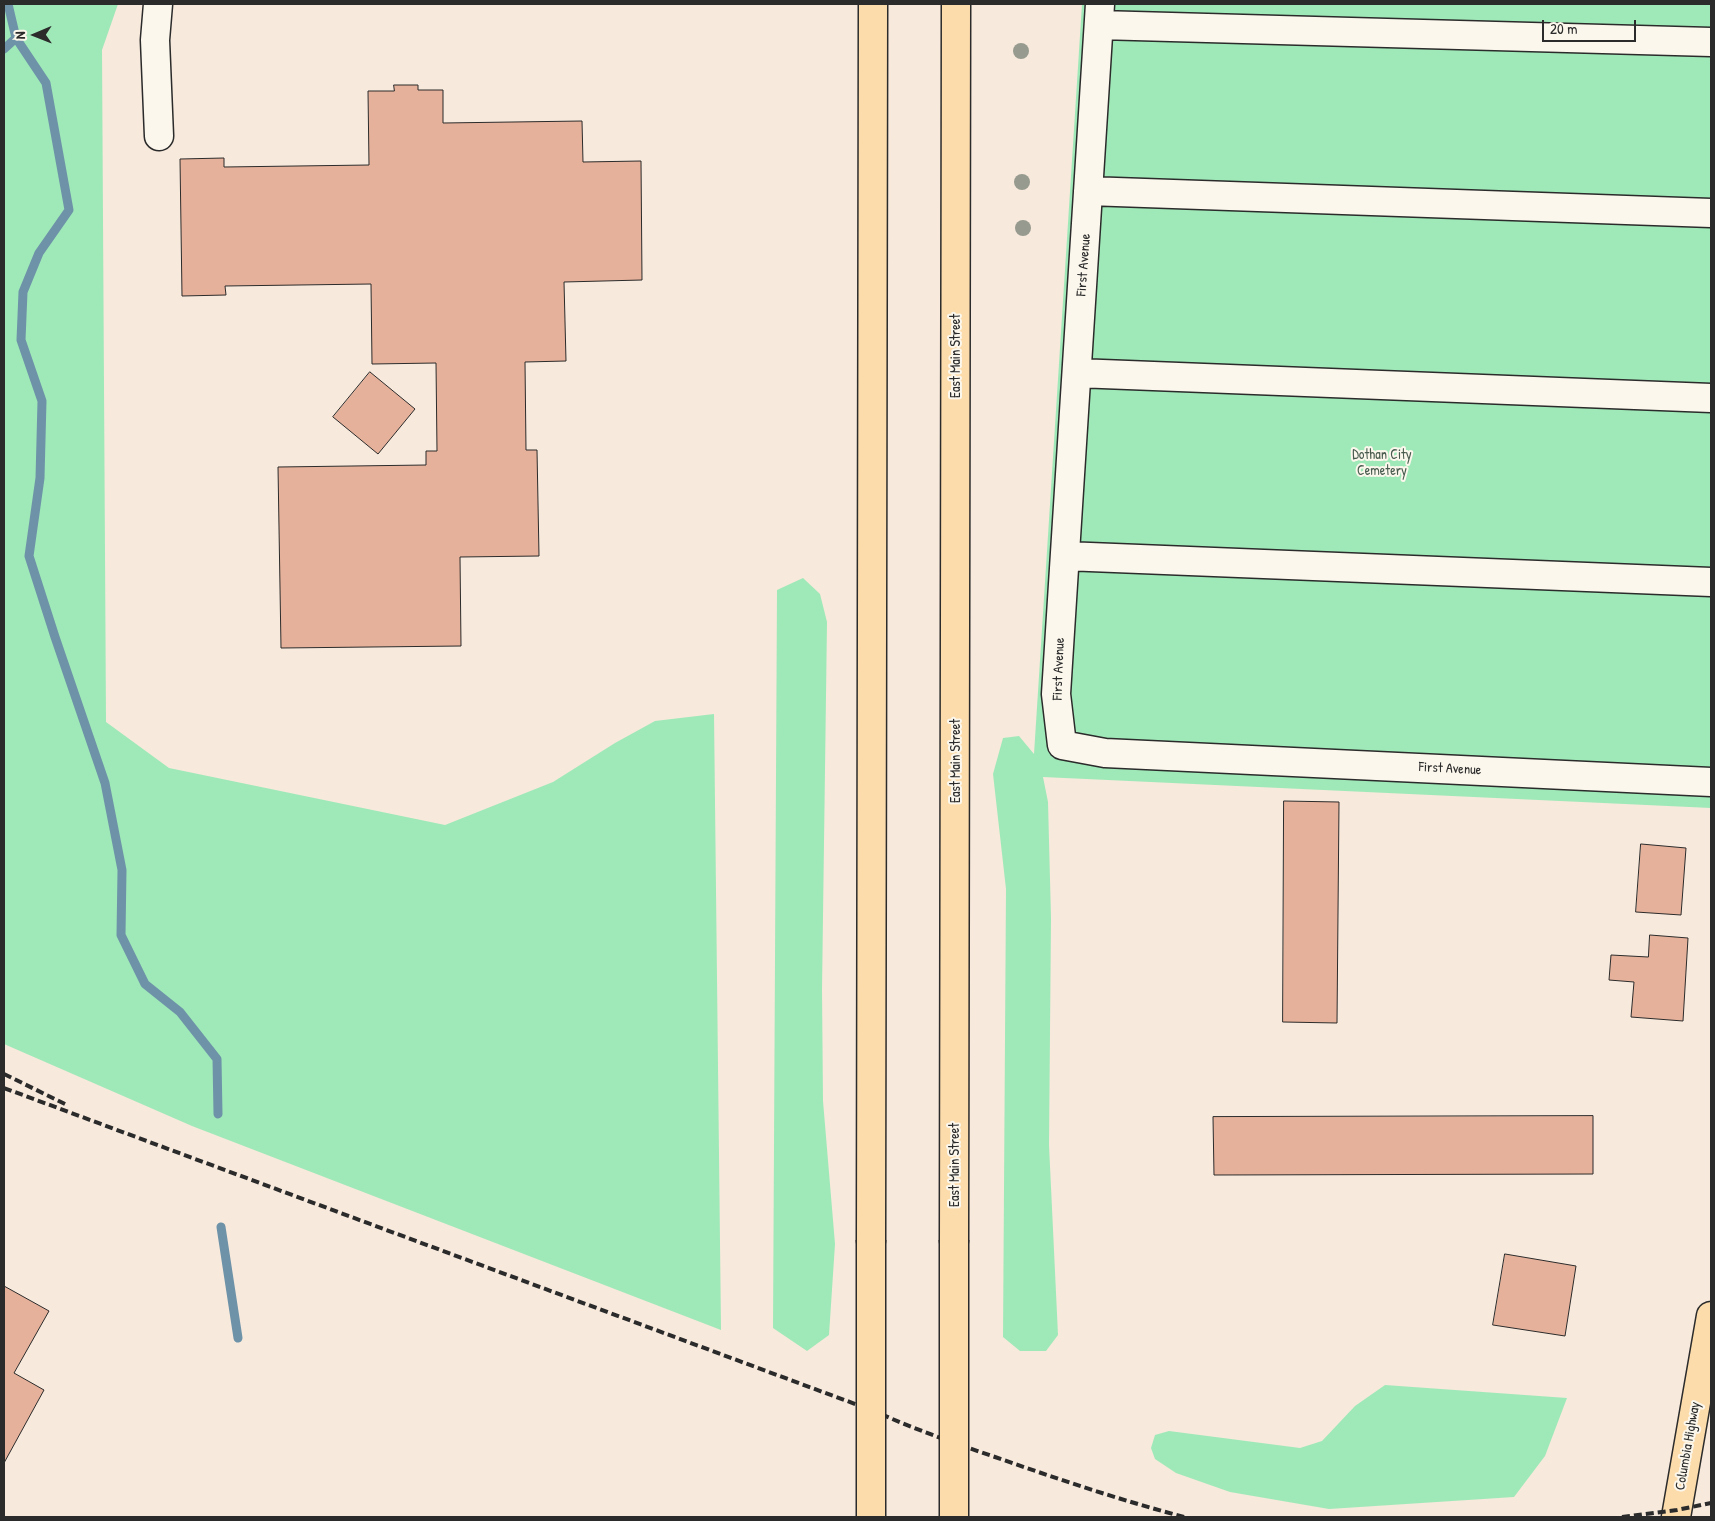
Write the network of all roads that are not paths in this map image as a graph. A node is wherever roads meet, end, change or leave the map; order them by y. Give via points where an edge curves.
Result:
1 (158, 4) edge
2 (873, 4) edge
3 (956, 4) edge
4 (1099, 14) edge
5 (1711, 42) edge
6 (159, 136) dead end
7 (1088, 191) junction
8 (1711, 213) edge
9 (1077, 373) junction
10 (1711, 398) edge
11 (1065, 556) junction
12 (1711, 582) edge
13 (1711, 782) edge
14 (1711, 1316) edge
15 (871, 1517) edge
16 (954, 1517) edge
17 (1676, 1517) edge

1 - 6 street via 155,40
2 - 15 main road, bridge
3 - 16 main road, East Main Street, bridge
4 - 5 street
4 - 7 street, First Avenue
7 - 8 street
7 - 9 street, First Avenue
9 - 10 street
9 - 11 street, First Avenue
11 - 12 street
11 - 13 street, First Avenue via 1056,694 1062,745 1105,753
14 - 17 main road, Columbia Highway

